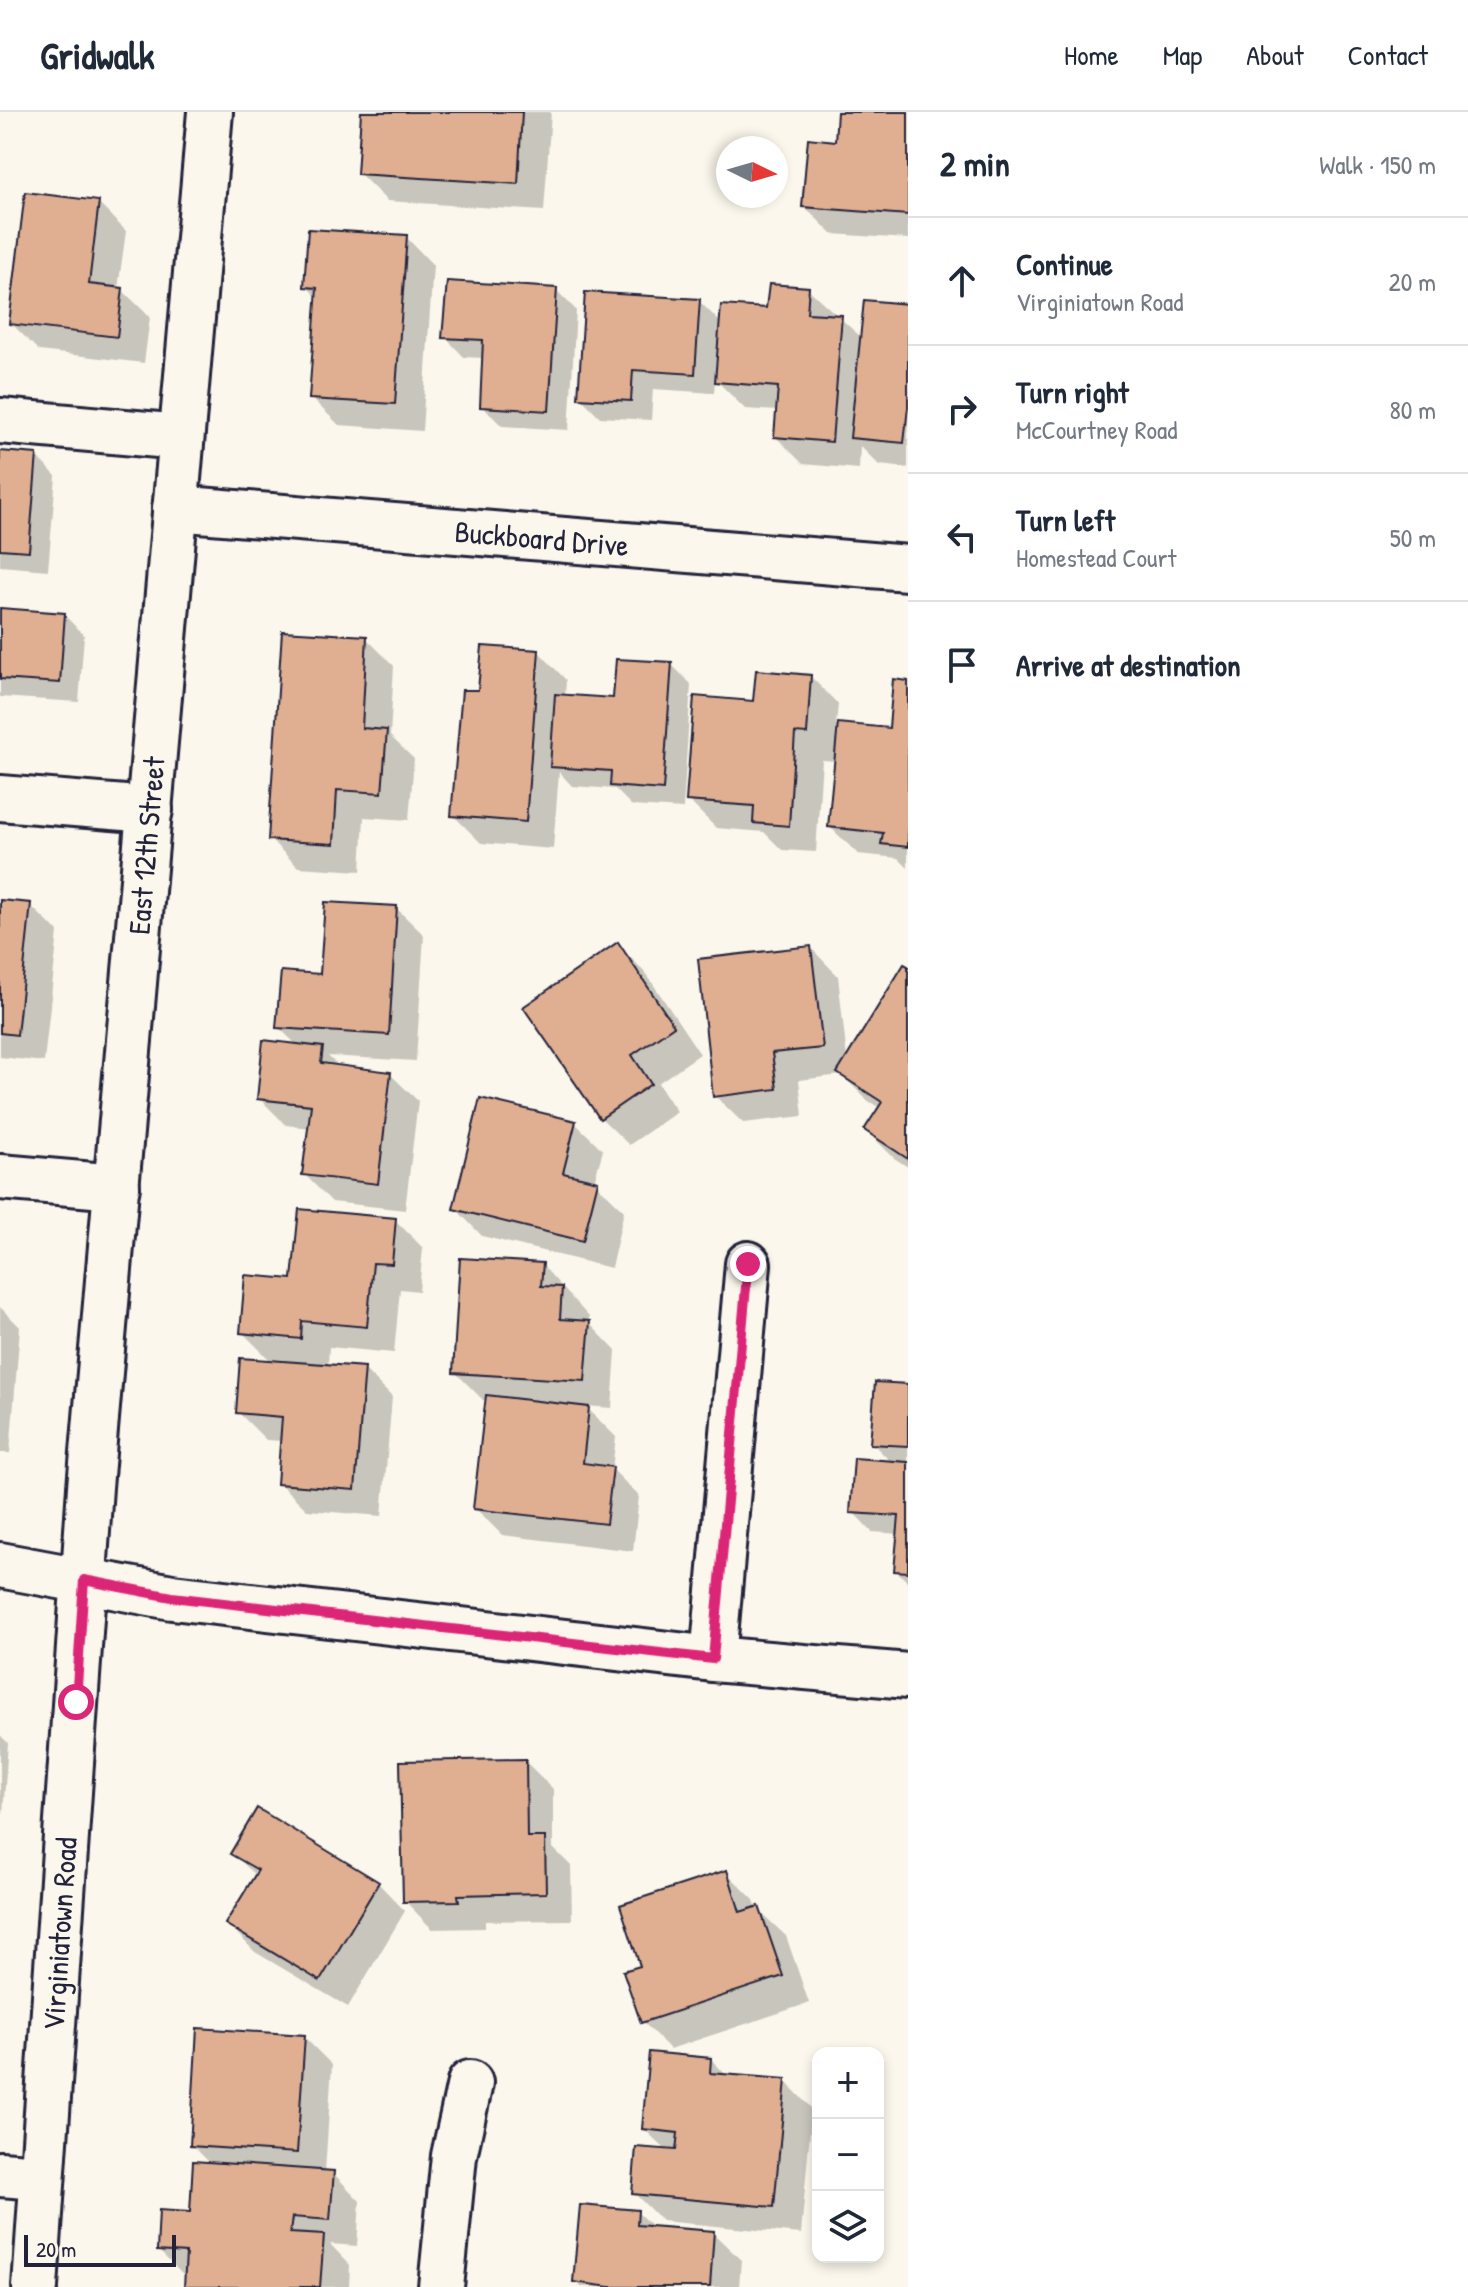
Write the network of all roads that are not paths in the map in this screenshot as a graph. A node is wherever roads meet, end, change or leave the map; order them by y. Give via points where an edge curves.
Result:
1 (210, 112) edge
2 (0, 421) edge
3 (181, 437) junction
4 (175, 508) junction
5 (908, 568) edge
6 (0, 798) edge
7 (150, 810) junction
8 (0, 1177) edge
9 (117, 1187) junction
10 (748, 1264) dead end
11 (0, 1565) edge
12 (84, 1580) junction
13 (713, 1659) junction
14 (908, 1676) edge
15 (470, 2083) dead end
16 (20, 2176) edge
17 (35, 2287) edge
18 (441, 2287) edge

1 - 3 street, East 12th Street
2 - 3 street
3 - 4 street, East 12th Street
4 - 5 street, Buckboard Drive
4 - 7 street, East 12th Street
6 - 7 street
7 - 9 street, East 12th Street
8 - 9 street
9 - 12 street, East 12th Street
10 - 13 street
11 - 12 street
12 - 13 street via 172,1597
12 - 16 street, Virginiatown Road
13 - 14 street
15 - 18 street via 454,2156
16 - 17 street, Virginiatown Road

